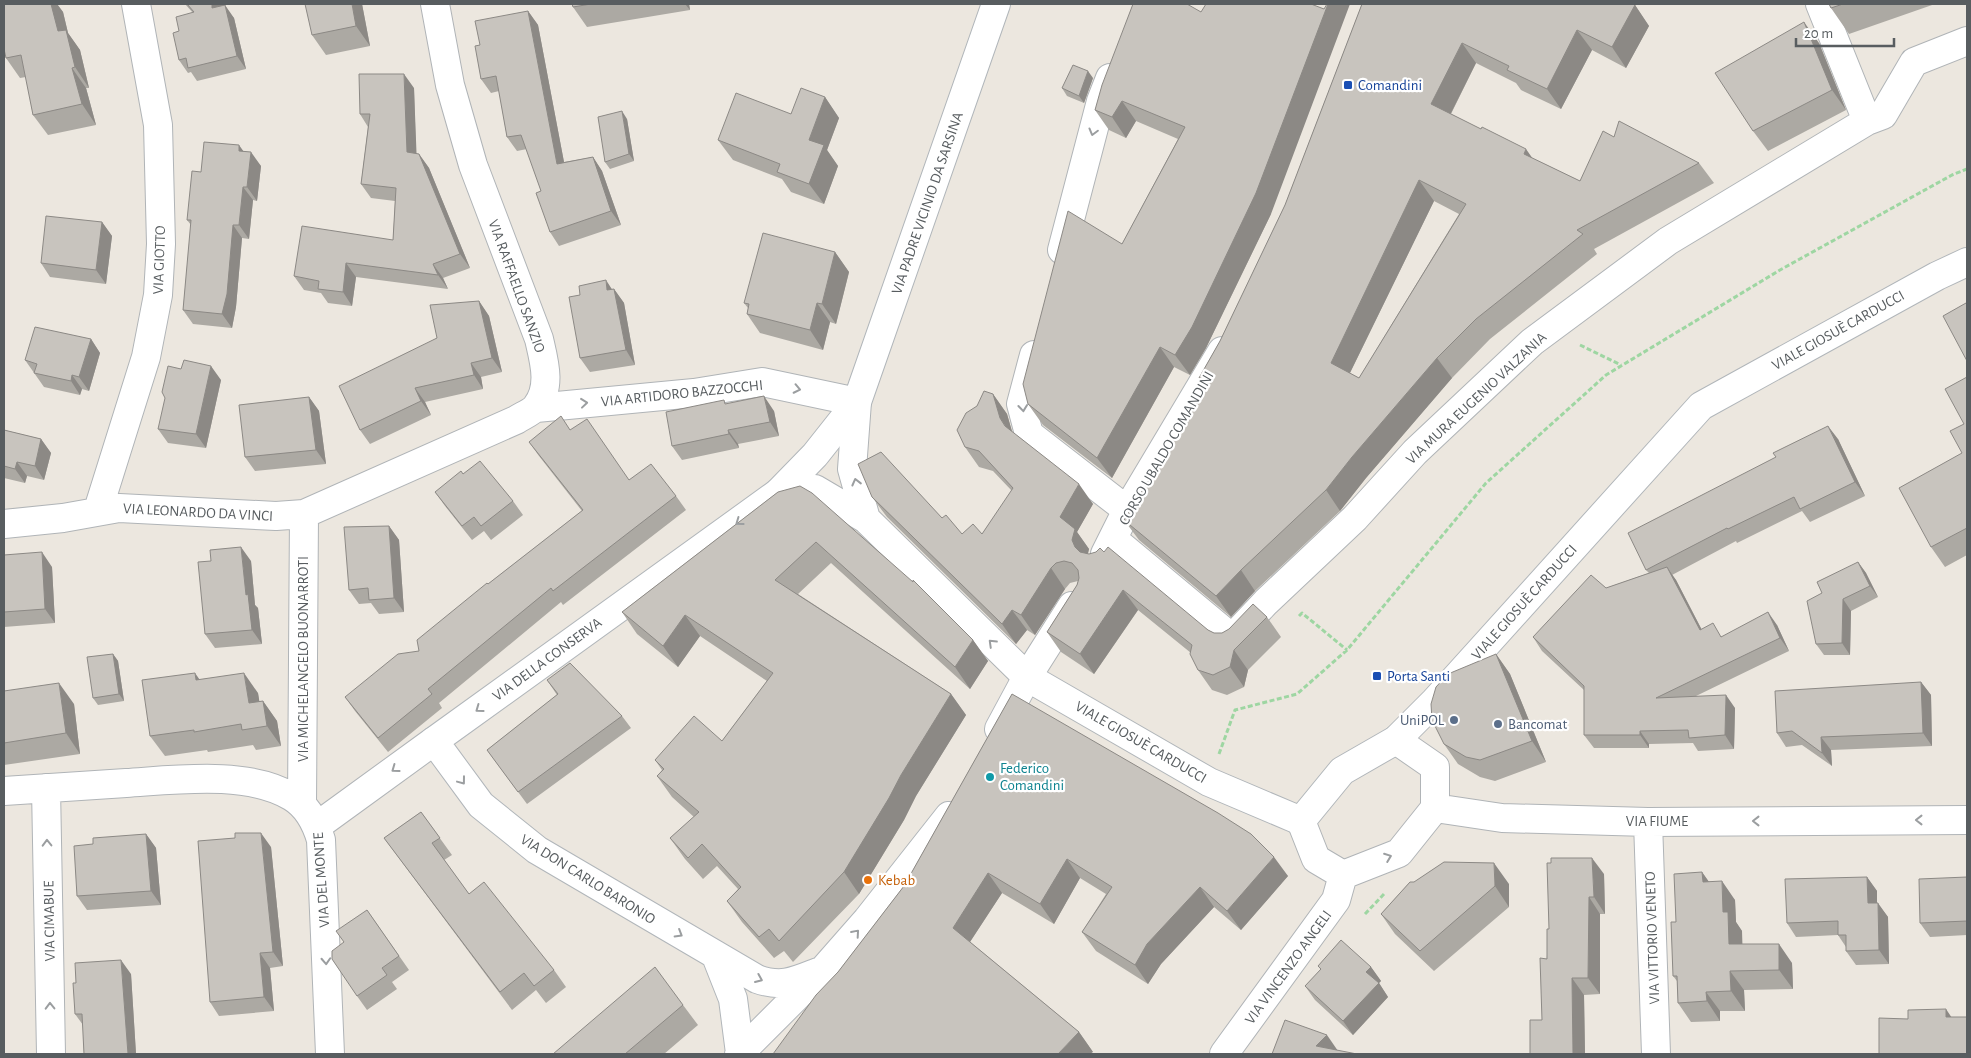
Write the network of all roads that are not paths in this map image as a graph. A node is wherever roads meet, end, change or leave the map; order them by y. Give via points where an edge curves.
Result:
1 (136, 4) edge
2 (435, 4) edge
3 (996, 4) edge
4 (1820, 4) edge
5 (1967, 41) edge
6 (1118, 57) edge
7 (1868, 121) junction
8 (1967, 262) edge
9 (1056, 271) edge
10 (1041, 328) edge
11 (1232, 330) edge
12 (857, 402) junction
13 (536, 408) junction
14 (778, 493) junction
15 (98, 510) junction
16 (1128, 510) junction
17 (304, 514) junction
18 (866, 520) junction
19 (4, 524) edge
20 (1107, 549) joint
21 (1078, 597) edge
22 (1027, 677) junction
23 (434, 740) junction
24 (1396, 740) junction
25 (986, 754) edge
26 (46, 788) junction
27 (4, 791) edge
28 (963, 794) edge
29 (1436, 808) junction
30 (309, 815) junction
31 (1967, 820) edge
32 (1301, 822) junction
33 (1648, 822) junction
34 (1343, 875) junction
35 (716, 956) junction
36 (824, 969) junction
37 (51, 1054) edge
38 (330, 1054) edge
39 (748, 1054) edge
40 (1224, 1054) edge
41 (1656, 1054) edge

1 - 15 street, VIA GIOTTO via 158,125 161,244 158,295 146,357
2 - 13 street, VIA RAFFAELLO SANZIO via 450,85 473,165 539,339 546,366 545,388
3 - 12 street, VIA PADRE VICINIO DA SARSINA
4 - 7 street
5 - 7 street, VIA MURA EUGENIO VALZANIA via 1914,62 1883,115
6 -> 9 street via 1101,101
7 - 20 street, VIA MURA EUGENIO VALZANIA via 1668,241 1532,342 1416,452 1355,518 1232,638
8 - 24 street, VIALE GIOSUÈ CARDUCCI via 1701,406 1435,701
10 -> 16 street via 1021,404 1029,434
11 - 16 street, CORSO UBALDO COMANDINI
13 -> 12 street, VIA ARTIDORO BAZZOCCHI via 694,393 762,382
12 - 14 street, VIA PADRE VICINIO DA SARSINA
18 -> 12 street, VIA PADRE VICINIO DA SARSINA via 852,469
13 - 17 street via 508,424
14 - 18 street via 815,488
14 -> 23 street, VIA DELLA CONSERVA
15 - 17 street, VIA LEONARDO DA VINCI via 143,508 276,516
15 - 19 street, VIA LEONARDO DA VINCI via 63,518
16 - 20 street, CORSO UBALDO COMANDINI
17 - 30 street, VIA MICHELANGELO BUONARROTI
22 -> 18 street
21 - 22 street
22 - 25 street
22 - 32 street, VIALE GIOSUÈ CARDUCCI via 1209,782
23 -> 30 street, VIA DELLA CONSERVA
23 -> 35 street, VIA DON CARLO BARONIO via 481,805 506,827 537,850
24 - 29 street via 1435,767
24 - 32 street, VIALE GIOSUÈ CARDUCCI via 1342,771
26 - 27 street
26 - 30 street via 207,778 249,782 278,790
37 -> 26 street, VIA CIMABUE
36 -> 28 street via 944,824
29 - 33 street, VIA FIUME via 1502,818
34 -> 29 street via 1400,853
30 -> 38 street, VIA DEL MONTE via 321,840
31 -> 33 street, VIA FIUME
32 - 34 street via 1316,860
33 - 41 street, VIA VITTORIO VENETO
34 - 40 street, VIA VINCENZO ANGELI via 1336,900
35 -> 36 street, VIA DON CARLO BARONIO via 769,983 785,984
35 - 39 street via 733,999
36 - 39 street via 791,1019

